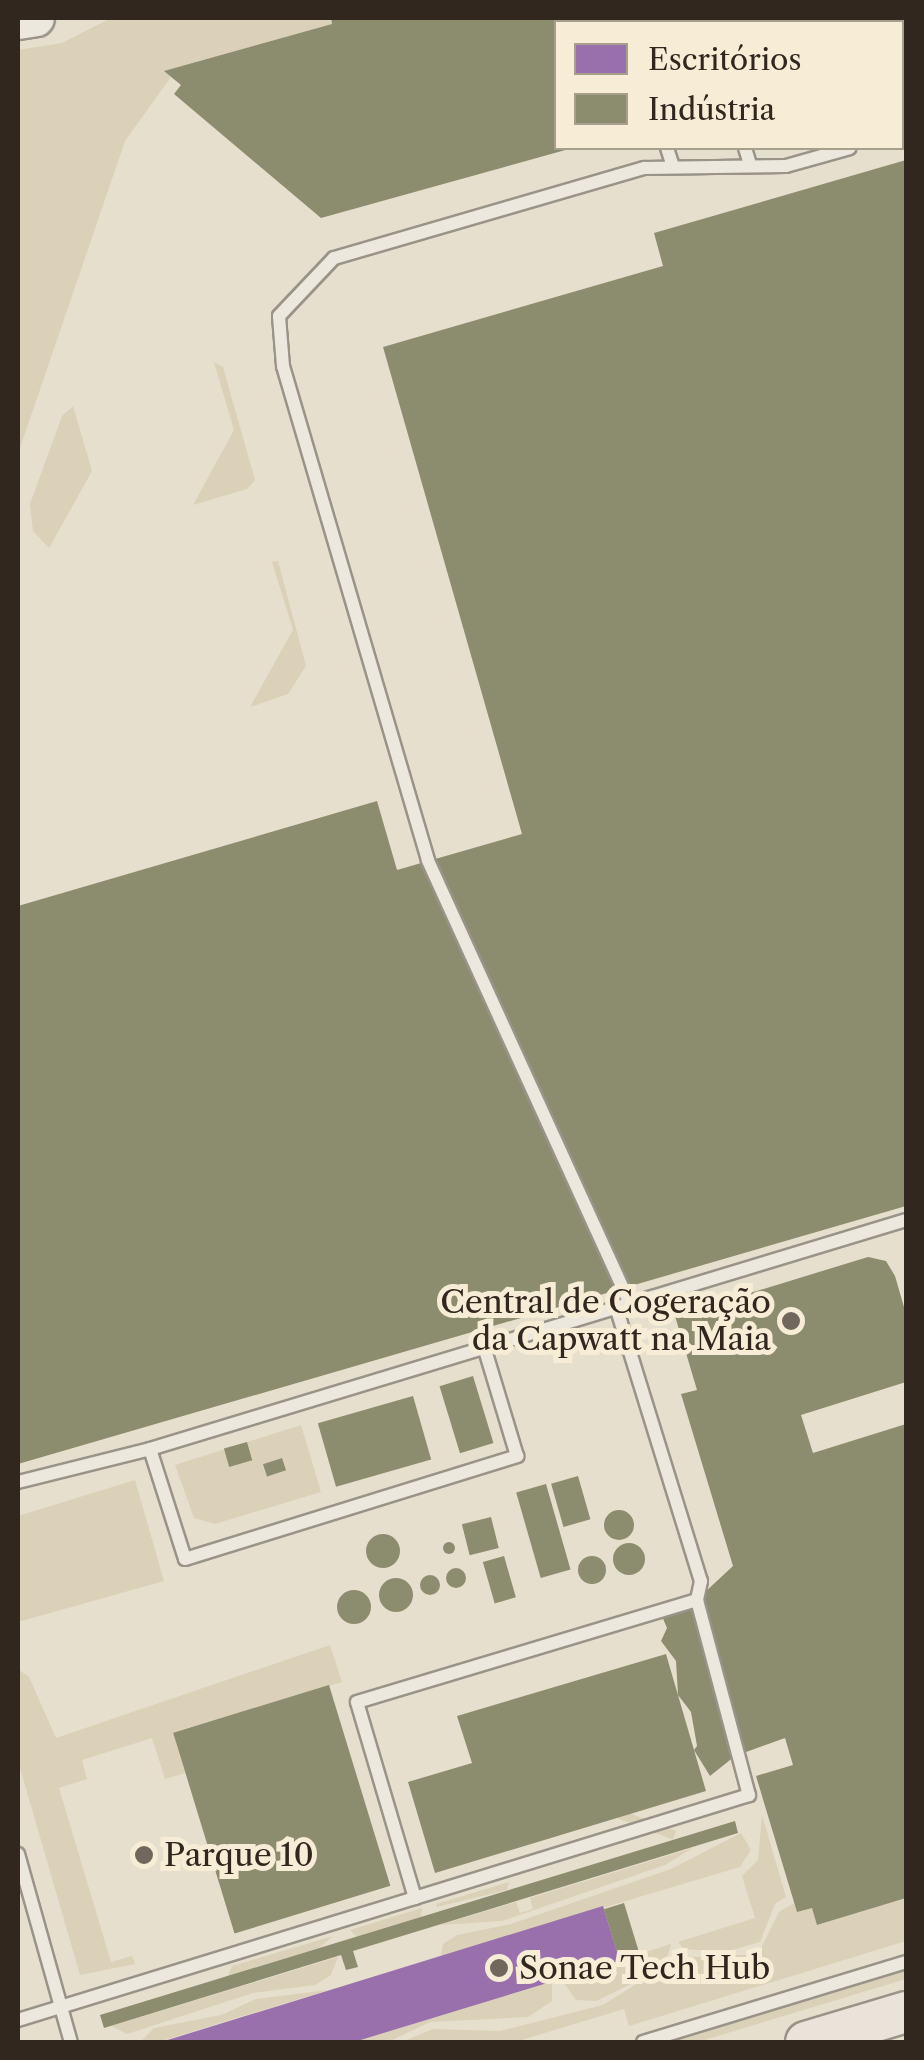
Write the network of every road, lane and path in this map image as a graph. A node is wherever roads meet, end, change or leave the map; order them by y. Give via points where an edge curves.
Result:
1 (36, 18) edge
2 (18, 21) edge
3 (669, 150) edge
4 (746, 150) edge
5 (843, 150) edge
6 (750, 164) junction
7 (673, 166) junction
8 (906, 1220) edge
9 (631, 1306) junction
10 (616, 1310) junction
11 (485, 1350) junction
12 (150, 1449) junction
13 (18, 1482) edge
14 (696, 1600) junction
15 (18, 1854) edge
16 (415, 1898) junction
17 (906, 1962) edge
18 (61, 2008) junction
19 (906, 2012) edge
20 (18, 2020) edge
21 (71, 2042) edge
22 (642, 2042) edge
23 (806, 2042) edge

1 - 2 main road
3 - 7 lane
4 - 6 lane
5 - 6 lane via 786,166
6 - 7 lane
7 - 9 lane via 644,168 334,258 279,316 284,366 428,860
8 - 9 lane
9 - 10 lane
10 - 11 lane
10 - 14 lane via 701,1581
11 - 12 lane
11 - 12 lane via 517,1456 185,1560
12 - 13 lane
14 - 16 lane via 749,1796
14 - 16 lane via 357,1702
15 - 18 lane
16 - 18 lane
17 - 22 lane
18 - 20 lane
18 - 21 lane
19 - 23 main road

